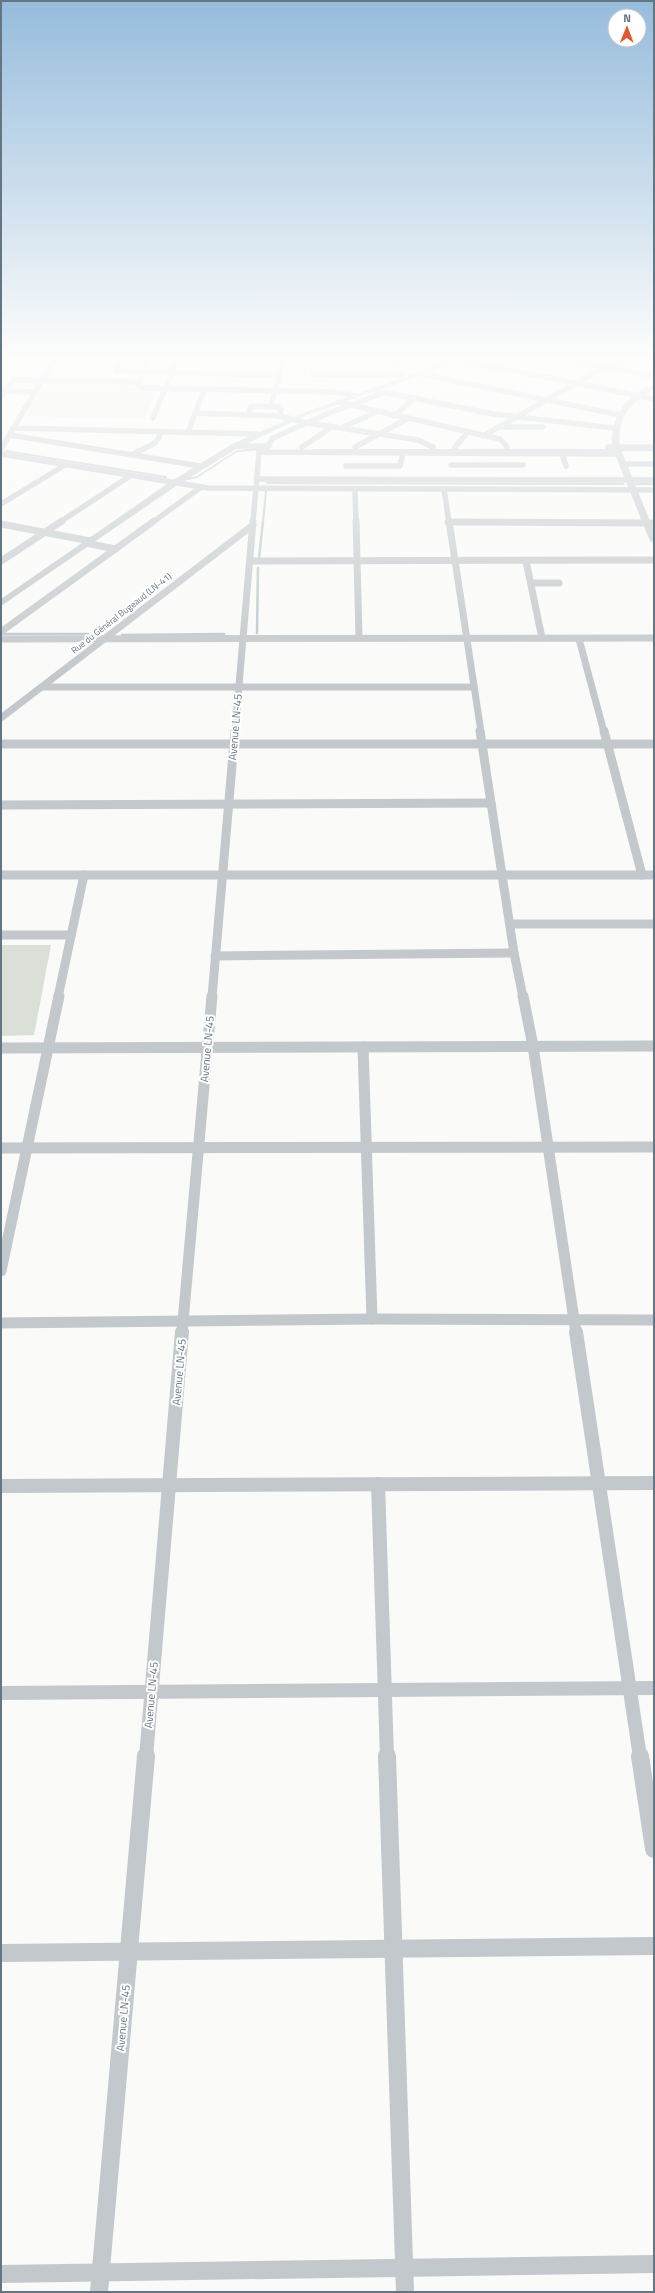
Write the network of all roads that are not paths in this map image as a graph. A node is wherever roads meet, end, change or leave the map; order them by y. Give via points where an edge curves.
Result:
1 (48, 462) edge
2 (175, 462) edge
3 (207, 462) edge
4 (261, 462) edge
5 (346, 462) edge
6 (401, 462) edge
7 (501, 462) edge
8 (522, 462) edge
9 (565, 462) edge
10 (623, 464) joint
11 (654, 464) edge
12 (65, 465) junction
13 (451, 465) joint
14 (501, 465) junction
15 (200, 466) junction
16 (346, 466) junction
17 (400, 466) junction
18 (566, 466) dead end
19 (526, 472) junction
20 (130, 476) junction
21 (347, 479) junction
22 (397, 480) junction
23 (451, 480) junction
24 (629, 480) junction
25 (654, 480) edge
26 (173, 484) junction
27 (256, 484) junction
28 (201, 487) junction
29 (355, 489) junction
30 (444, 489) junction
31 (633, 490) junction
32 (654, 490) edge
33 (1, 504) edge
34 (448, 522) junction
35 (650, 523) edge
36 (1, 524) edge
37 (253, 525) junction
38 (44, 532) junction
39 (654, 541) edge
40 (88, 542) junction
41 (115, 549) junction
42 (654, 560) edge
43 (1, 561) edge
44 (250, 561) junction
45 (357, 561) junction
46 (454, 561) junction
47 (526, 561) junction
48 (531, 583) junction
49 (559, 583) dead end
50 (1, 603) edge
51 (1, 631) edge
52 (103, 638) junction
53 (243, 638) junction
54 (359, 638) junction
55 (466, 638) junction
56 (542, 638) junction
57 (579, 638) junction
58 (654, 638) edge
59 (1, 639) edge
60 (42, 687) junction
61 (239, 687) junction
62 (474, 687) junction
63 (1, 718) edge
64 (1, 744) edge
65 (234, 744) junction
66 (482, 744) junction
67 (607, 744) junction
68 (654, 744) edge
69 (492, 803) junction
70 (1, 805) edge
71 (228, 805) junction
72 (1, 875) edge
73 (84, 875) junction
74 (222, 875) junction
75 (502, 875) junction
76 (642, 875) junction
77 (654, 875) edge
78 (510, 924) junction
79 (654, 924) edge
80 (1, 935) edge
81 (71, 935) junction
82 (514, 953) junction
83 (215, 956) junction
84 (533, 1046) junction
85 (654, 1046) edge
86 (363, 1047) junction
87 (1, 1048) edge
88 (47, 1048) junction
89 (207, 1048) junction
90 (654, 1147) edge
91 (1, 1148) edge
92 (26, 1148) junction
93 (199, 1148) junction
94 (367, 1148) junction
95 (548, 1148) junction
96 (1, 1271) edge
97 (372, 1319) junction
98 (574, 1320) junction
99 (654, 1320) edge
100 (183, 1322) junction
101 (1, 1323) edge
102 (599, 1483) junction
103 (654, 1483) edge
104 (378, 1484) junction
105 (169, 1485) junction
106 (1, 1486) edge
107 (630, 1688) junction
108 (654, 1688) edge
109 (385, 1690) junction
110 (151, 1692) junction
111 (1, 1693) edge
112 (654, 1849) edge
113 (654, 1946) edge
114 (394, 1948) junction
115 (129, 1951) junction
116 (1, 1953) edge
117 (654, 2264) edge
118 (404, 2268) junction
119 (101, 2272) junction
120 (1, 2274) edge
121 (99, 2292) edge
122 (405, 2292) edge

1 - 12 street
2 - 15 street
3 - 15 street
4 - 27 street, Avenue LN-45
5 - 16 street
6 - 17 street
7 - 14 street
8 - 19 street
9 - 18 street
10 - 11 street
10 - 24 street
12 - 20 street
12 - 33 street
13 - 14 street
13 - 23 street
14 - 19 street
15 - 26 street
16 - 17 street
16 - 21 street
17 - 22 street
19 - 23 street
19 - 24 street
20 - 26 street
20 - 38 street
21 - 22 street
21 - 27 street
22 - 23 street
24 - 25 street
24 - 31 street
26 - 28 street
26 - 40 street
27 - 28 street
27 - 29 street
27 - 37 street, Avenue LN-45
28 - 41 street
29 - 30 street
29 - 45 street
30 - 31 street
30 - 34 street
31 - 32 street
31 - 35 street
34 - 35 street
34 - 46 street
35 - 39 street
36 - 38 street
37 - 44 street, Avenue LN-45
37 - 52 street, Rue du Général Bugeaud (LN-41)
38 - 40 street
38 - 43 street
40 - 41 street
40 - 50 street
41 - 51 street
42 - 47 street
44 - 45 street
44 - 53 street, Avenue LN-45
45 - 46 street
45 - 54 street
46 - 47 street
46 - 55 street
47 - 48 street
48 - 49 street
48 - 56 street
52 - 53 street
52 - 59 street
52 - 60 street, Rue du Général Bugeaud (LN-41)
53 - 54 street
53 - 61 street, Avenue LN-45
54 - 55 street
55 - 56 street
55 - 62 street
56 - 57 street
57 - 58 street
57 - 67 street
60 - 61 street
60 - 63 street, Rue du Général Bugeaud (LN-41)
61 - 62 street
61 - 65 street, Avenue LN-45
62 - 66 street
64 - 65 street
65 - 66 street
65 - 71 street, Avenue LN-45
66 - 67 street
66 - 69 street
67 - 68 street
67 - 76 street
69 - 71 street
69 - 75 street
70 - 71 street
71 - 74 street, Avenue LN-45
72 - 73 street
73 - 74 street
73 - 81 street
74 - 75 street
74 - 83 street, Avenue LN-45
75 - 76 street
75 - 78 street
76 - 77 street
78 - 79 street
78 - 82 street
80 - 81 street
81 - 88 street
82 - 83 street
82 - 84 street
83 - 89 street, Avenue LN-45
84 - 85 street
84 - 86 street
84 - 95 street
86 - 89 street
86 - 94 street
87 - 88 street
88 - 89 street
88 - 92 street
89 - 93 street, Avenue LN-45
90 - 95 street
91 - 92 street
92 - 93 street
92 - 96 street
93 - 94 street
93 - 100 street, Avenue LN-45
94 - 95 street
94 - 97 street
95 - 98 street
97 - 98 street
97 - 100 street
98 - 99 street
98 - 102 street
100 - 101 street
100 - 105 street, Avenue LN-45
102 - 103 street
102 - 104 street
102 - 107 street
104 - 105 street
104 - 109 street
105 - 106 street
105 - 110 street, Avenue LN-45
107 - 108 street
107 - 109 street
107 - 112 street
109 - 110 street
109 - 114 street
110 - 111 street
110 - 115 street, Avenue LN-45
113 - 114 street
114 - 115 street
114 - 118 street
115 - 116 street
115 - 119 street, Avenue LN-45
117 - 118 street
118 - 119 street
118 - 122 street
119 - 120 street
119 - 121 street, Avenue LN-45

